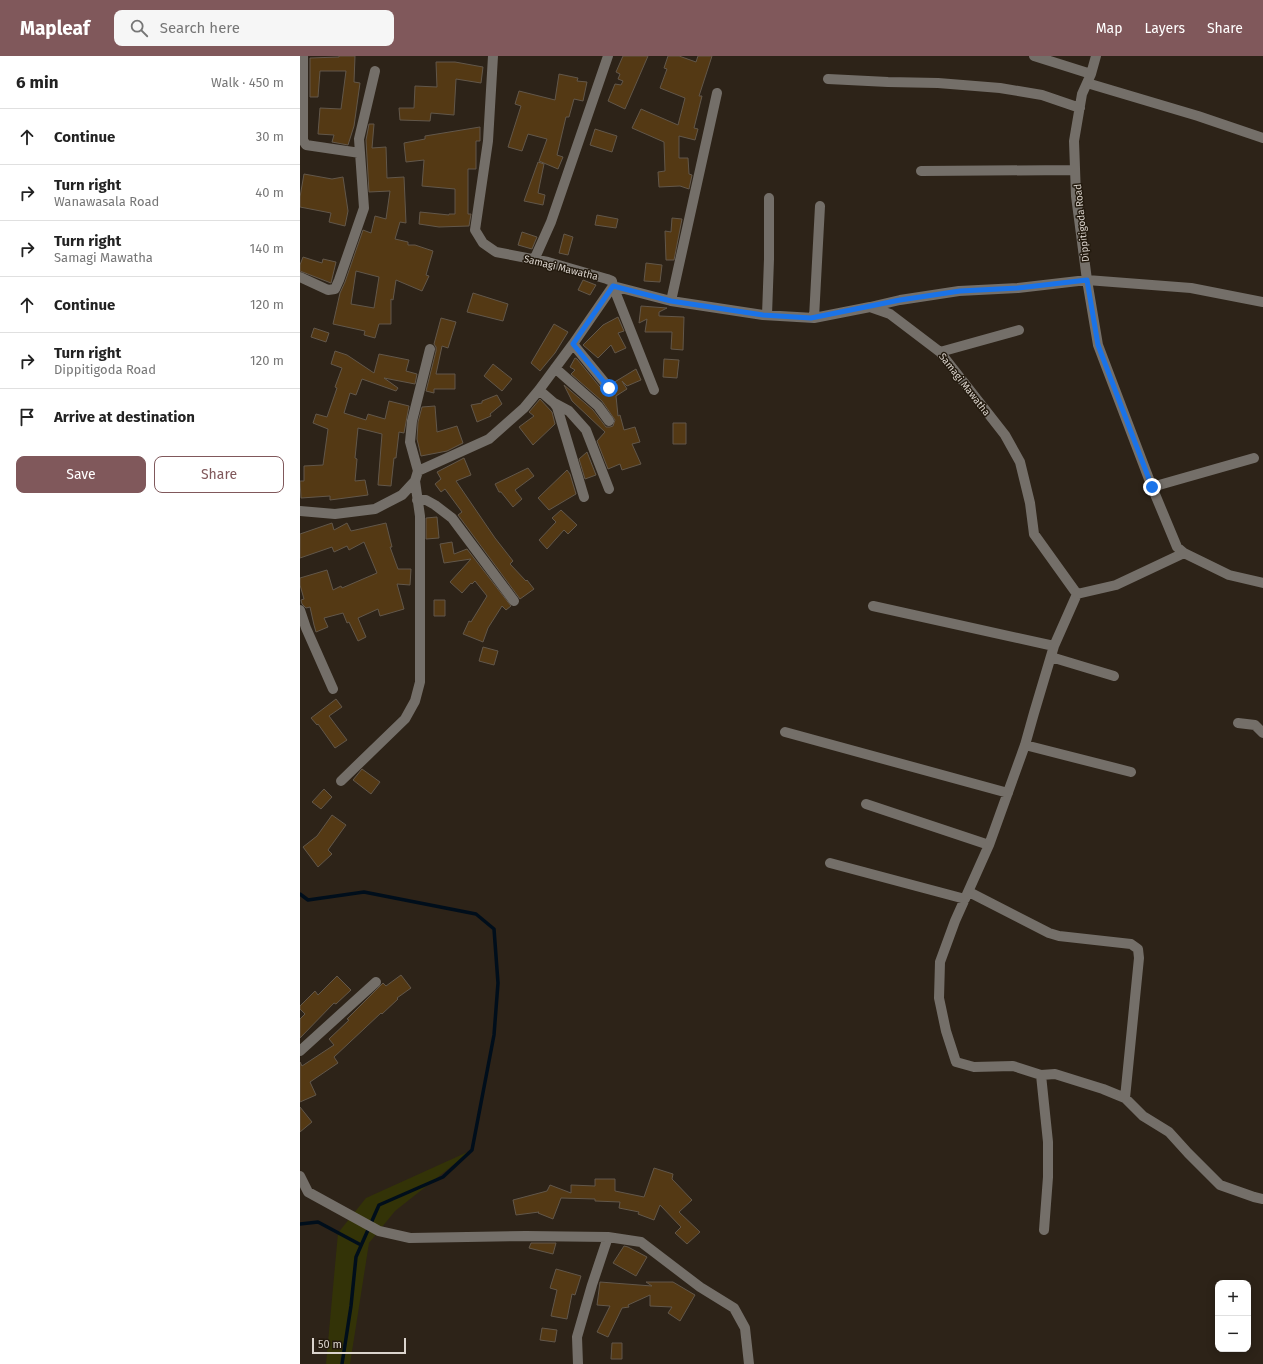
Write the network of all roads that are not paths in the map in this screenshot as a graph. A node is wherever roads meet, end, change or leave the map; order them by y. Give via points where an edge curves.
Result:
1 (303, 56) edge
2 (493, 56) edge
3 (608, 56) edge
4 (1034, 56) edge
5 (1096, 56) edge
6 (375, 72) dead end
7 (828, 79) dead end
8 (1089, 79) junction
9 (717, 93) dead end
10 (1080, 108) junction
11 (1263, 138) edge
12 (360, 153) junction
13 (1075, 170) junction
14 (921, 171) dead end
15 (769, 198) dead end
16 (820, 206) dead end
17 (534, 260) junction
18 (300, 277) edge
19 (1087, 280) junction
20 (613, 286) junction
21 (671, 301) junction
22 (1263, 302) edge
23 (870, 307) junction
24 (767, 316) junction
25 (814, 318) junction
26 (1019, 330) dead end
27 (573, 344) junction
28 (430, 350) dead end
29 (940, 352) junction
30 (555, 368) junction
31 (609, 388) dead end
32 (539, 390) junction
33 (654, 390) dead end
34 (554, 403) junction
35 (609, 421) dead end
36 (1254, 458) dead end
37 (418, 471) junction
38 (415, 481) junction
39 (1152, 487) junction
40 (610, 489) dead end
41 (584, 497) dead end
42 (417, 500) junction
43 (300, 511) edge
44 (1184, 553) junction
45 (1263, 583) edge
46 (1077, 594) junction
47 (514, 601) dead end
48 (872, 606) dead end
49 (300, 610) edge
50 (1054, 646) junction
51 (1050, 657) junction
52 (1114, 676) dead end
53 (333, 689) dead end
54 (1238, 723) dead end
55 (785, 732) dead end
56 (1263, 733) edge
57 (1025, 745) junction
58 (1131, 772) dead end
59 (341, 781) dead end
60 (1008, 793) junction
61 (866, 804) dead end
62 (989, 845) junction
63 (830, 863) dead end
64 (967, 896) junction
65 (376, 982) dead end
66 (300, 1051) edge
67 (1041, 1075) junction
68 (1125, 1098) junction
69 (300, 1176) edge
70 (1263, 1199) edge
71 (1044, 1230) dead end
72 (608, 1237) junction
73 (578, 1364) edge
74 (749, 1364) edge

1 - 12 street via 303,140 306,145
2 - 17 street, Samagi Mawatha via 488,141 474,230 483,243 496,252
3 - 17 street via 551,222
4 - 8 street
5 - 8 street, Dippitigoda Road
6 - 12 street via 359,139
7 - 10 street via 1000,88 1042,95
8 - 10 street, Dippitigoda Road via 1082,94
8 - 11 street
9 - 21 street
10 - 13 street, Dippitigoda Road via 1074,142
12 - 18 street via 364,208 336,289 328,290
13 - 14 street
13 - 19 street, Dippitigoda Road
15 - 24 street via 770,258
16 - 25 street
17 - 20 street, Samagi Mawatha via 607,279 612,281
19 - 22 street via 1191,288
19 - 23 street via 1018,288 960,291
19 - 39 street, Dippitigoda Road via 1098,345
20 - 21 street, Samagi Mawatha
20 - 27 street
20 - 33 street
21 - 24 street, Samagi Mawatha
23 - 25 street, Samagi Mawatha
23 - 29 street, Samagi Mawatha via 890,314
24 - 25 street, Samagi Mawatha
26 - 29 street
27 - 30 street
27 - 31 street
28 - 37 street via 410,435
29 - 46 street, Samagi Mawatha via 1005,435 1020,462 1034,534
30 - 32 street
30 - 35 street via 598,406
32 - 34 street
32 - 37 street via 524,408 489,438
34 - 40 street via 569,411 586,430
34 - 41 street
36 - 39 street
37 - 38 street
38 - 42 street
38 - 43 street via 402,495 375,509 336,514
39 - 44 street, Dippitigoda Road via 1177,547
42 - 47 street via 426,500 452,518
42 - 59 street via 420,516 420,682 415,701 405,719
44 - 45 street, Dippitigoda Road via 1229,575
44 - 46 street via 1116,585
46 - 50 street
48 - 50 street
49 - 53 street
50 - 51 street
51 - 52 street
51 - 57 street
54 - 56 street via 1255,725
55 - 60 street
57 - 58 street
57 - 60 street
60 - 62 street
61 - 62 street
62 - 64 street
63 - 64 street
64 - 67 street via 954,921 940,962 939,998 956,1062 974,1067 1013,1066
64 - 68 street via 1049,933 1131,944 1138,948
65 - 66 street
67 - 68 street via 1055,1074
67 - 71 street via 1048,1142
68 - 70 street via 1143,1116 1169,1132 1220,1185
69 - 72 street via 308,1192 379,1231 410,1238
72 - 73 street via 577,1337
72 - 74 street via 641,1242 700,1287 734,1308 745,1328

